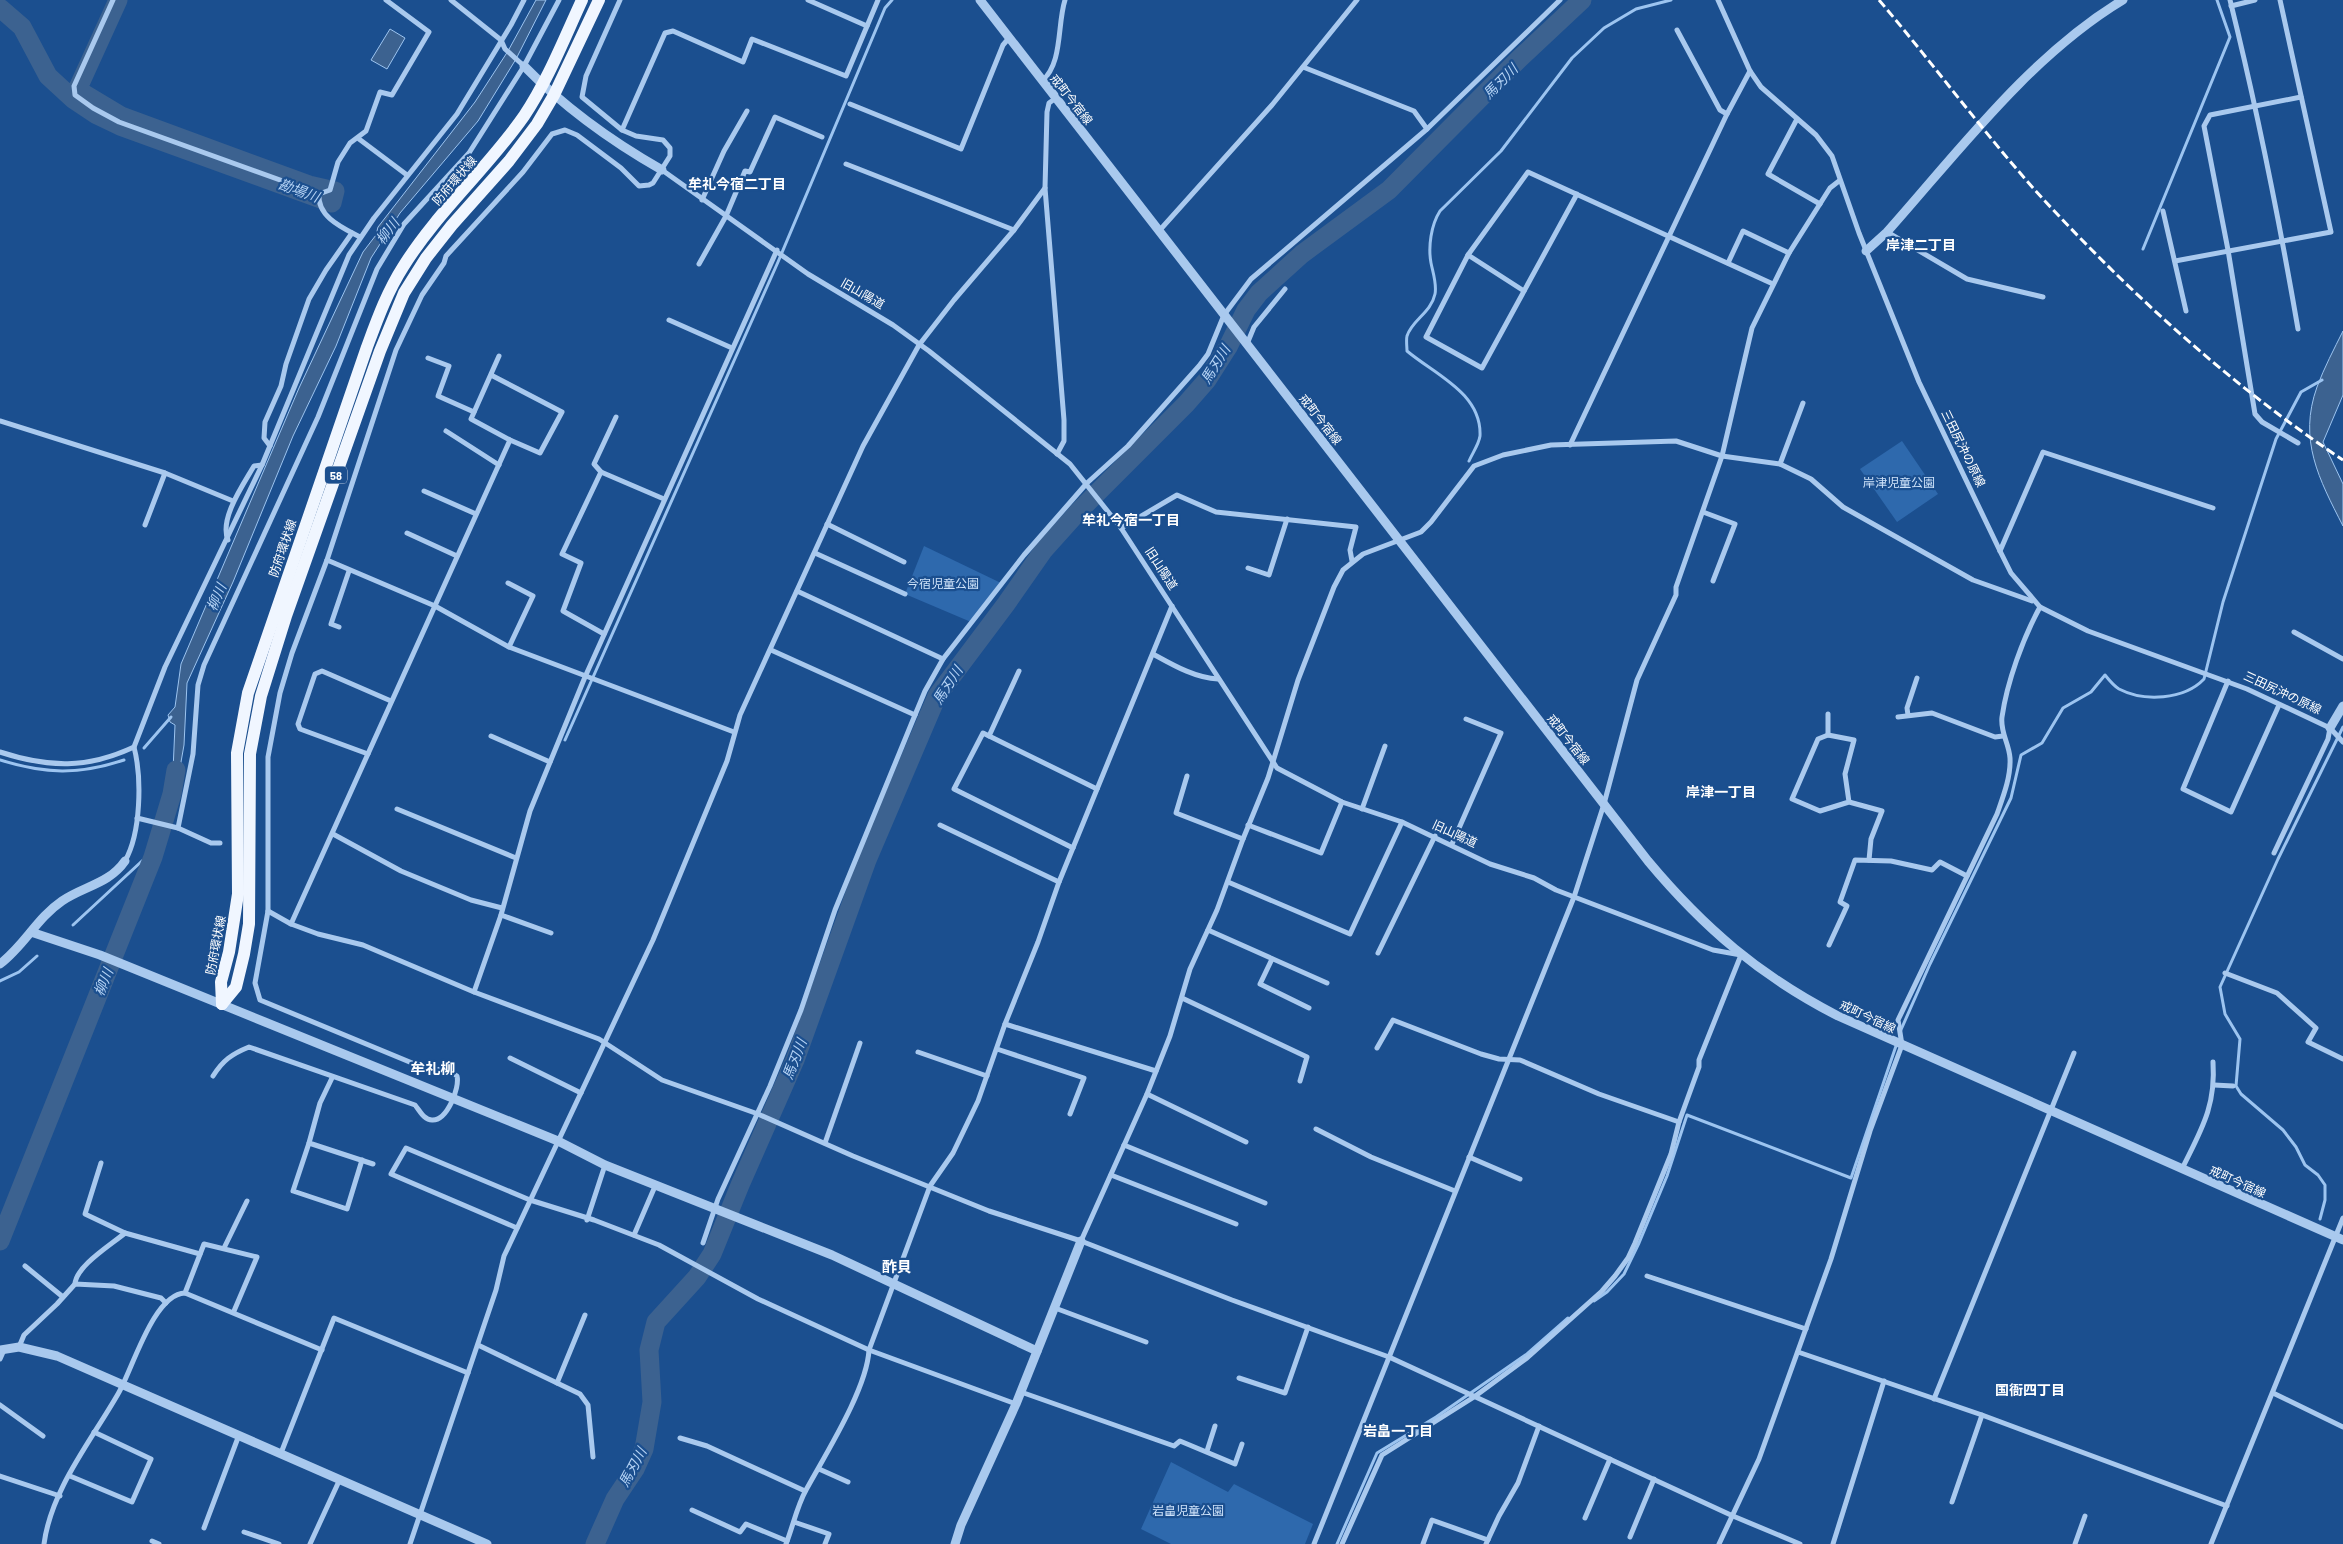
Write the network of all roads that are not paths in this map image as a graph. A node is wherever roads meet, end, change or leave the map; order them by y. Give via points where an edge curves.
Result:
1 (113, 0) edge
2 (386, 0) edge
3 (451, 0) edge
4 (524, 0) edge
5 (559, 0) edge
6 (582, 0) edge
7 (598, 0) edge
8 (620, 0) edge
9 (808, 0) edge
10 (878, 0) edge
11 (980, 0) edge
12 (1065, 0) edge
13 (1357, 0) edge
14 (1560, 0) edge
15 (1718, 0) edge
16 (2123, 0) edge
17 (2255, 0) edge
18 (2280, 0) edge
19 (2231, 3) edge
20 (867, 26) junction
21 (1677, 30) dead end
22 (1009, 38) junction
23 (501, 40) junction
24 (522, 63) junction
25 (1303, 68) junction
26 (1750, 71) junction
27 (1042, 81) junction
28 (543, 84) junction
29 (554, 95) junction
30 (2301, 97) junction
31 (1056, 98) junction
32 (850, 104) dead end
33 (2255, 104) junction
34 (747, 111) dead end
35 (1727, 114) junction
36 (1797, 119) junction
37 (1427, 129) junction
38 (622, 130) junction
39 (822, 137) dead end
40 (358, 139) junction
41 (846, 164) dead end
42 (662, 170) junction
43 (407, 175) junction
44 (1839, 182) junction
45 (1045, 188) junction
46 (319, 194) junction
47 (1577, 194) junction
48 (702, 200) junction
49 (1820, 204) junction
50 (2163, 211) dead end
51 (726, 216) junction
52 (1014, 230) junction
53 (1159, 231) junction
54 (1886, 232) junction
55 (352, 233) junction
56 (1670, 236) junction
57 (360, 237) junction
58 (2283, 240) junction
59 (777, 250) junction
60 (2228, 250) junction
61 (1866, 251) junction
62 (1789, 253) junction
63 (1468, 255) junction
64 (2175, 261) junction
65 (1728, 263) junction
66 (700, 264) dead end
67 (1773, 284) junction
68 (1285, 289) dead end
69 (1524, 291) junction
70 (2043, 297) dead end
71 (2186, 310) dead end
72 (1226, 317) junction
73 (669, 320) dead end
74 (2298, 330) dead end
75 (1246, 342) junction
76 (919, 345) junction
77 (732, 348) junction
78 (499, 356) dead end
79 (428, 358) dead end
80 (491, 375) junction
81 (1803, 403) dead end
82 (474, 412) junction
83 (616, 417) dead end
84 (0, 422) edge
85 (446, 431) dead end
86 (510, 440) junction
87 (2298, 443) dead end
88 (1570, 445) junction
89 (270, 446) junction
90 (1057, 454) junction
91 (1722, 456) junction
92 (1780, 464) junction
93 (262, 465) junction
94 (499, 465) junction
95 (601, 472) junction
96 (165, 473) junction
97 (1088, 485) junction
98 (424, 491) dead end
99 (664, 499) junction
100 (233, 501) junction
101 (2213, 508) dead end
102 (1703, 512) junction
103 (476, 514) junction
104 (1287, 519) junction
105 (827, 524) junction
106 (145, 525) dead end
107 (1121, 528) junction
108 (406, 533) dead end
109 (228, 540) junction
110 (1399, 540) junction
111 (2000, 550) junction
112 (814, 553) junction
113 (457, 556) junction
114 (327, 560) junction
115 (1352, 561) junction
116 (904, 562) dead end
117 (1248, 568) dead end
118 (349, 571) junction
119 (1713, 581) dead end
120 (508, 583) dead end
121 (797, 591) junction
122 (905, 594) dead end
123 (2032, 600) junction
124 (435, 606) junction
125 (1172, 606) junction
126 (2040, 608) junction
127 (339, 627) dead end
128 (2294, 632) dead end
129 (604, 634) junction
130 (509, 647) junction
131 (771, 650) junction
132 (1153, 654) junction
133 (943, 659) junction
134 (2343, 660) edge
135 (1019, 671) dead end
136 (585, 677) junction
137 (1218, 678) junction
138 (1917, 678) dead end
139 (2228, 681) junction
140 (391, 701) junction
141 (2279, 705) junction
142 (2343, 706) edge
143 (1828, 714) dead end
144 (914, 715) junction
145 (1908, 715) junction
146 (1898, 716) dead end
147 (1466, 718) dead end
148 (2330, 728) junction
149 (734, 732) junction
150 (1828, 735) junction
151 (491, 736) dead end
152 (989, 736) junction
153 (2003, 736) junction
154 (2343, 742) edge
155 (1385, 746) dead end
156 (134, 747) junction
157 (0, 752) edge
158 (368, 754) junction
159 (550, 762) junction
160 (1273, 762) junction
161 (1187, 776) dead end
162 (1097, 788) junction
163 (1342, 802) junction
164 (1848, 802) junction
165 (1604, 804) junction
166 (1362, 808) junction
167 (397, 809) dead end
168 (137, 818) junction
169 (1402, 822) junction
170 (940, 825) dead end
171 (1248, 825) junction
172 (176, 828) junction
173 (332, 834) junction
174 (1435, 836) junction
175 (1243, 839) junction
176 (220, 843) dead end
177 (1452, 844) junction
178 (1073, 848) junction
179 (2274, 853) dead end
180 (516, 858) junction
181 (1869, 860) junction
182 (125, 861) joint
183 (1967, 876) junction
184 (1059, 882) junction
185 (1228, 882) junction
186 (1574, 897) junction
187 (502, 908) junction
188 (268, 912) junction
189 (501, 915) junction
190 (291, 924) junction
191 (1208, 930) junction
192 (32, 932) junction
193 (551, 933) dead end
194 (1829, 945) dead end
195 (1378, 952) dead end
196 (1740, 955) junction
197 (1272, 959) junction
198 (0, 964) edge
199 (2225, 973) dead end
200 (1327, 984) dead end
201 (474, 992) junction
202 (1182, 998) junction
203 (222, 1004) junction
204 (1309, 1008) dead end
205 (1005, 1024) junction
206 (860, 1043) dead end
207 (605, 1044) junction
208 (1902, 1045) junction
209 (1377, 1048) dead end
210 (997, 1049) junction
211 (918, 1052) dead end
212 (2074, 1053) dead end
213 (510, 1058) dead end
214 (1509, 1058) junction
215 (2343, 1059) edge
216 (2213, 1062) dead end
217 (1156, 1072) junction
218 (213, 1076) dead end
219 (988, 1076) junction
220 (332, 1078) junction
221 (1300, 1081) dead end
222 (2214, 1085) junction
223 (2233, 1086) dead end
224 (581, 1093) junction
225 (1147, 1094) junction
226 (452, 1098) junction
227 (2051, 1110) junction
228 (758, 1113) junction
229 (1070, 1114) dead end
230 (1679, 1122) junction
231 (1316, 1129) dead end
232 (558, 1141) junction
233 (1246, 1142) dead end
234 (309, 1143) junction
235 (825, 1143) junction
236 (1124, 1145) junction
237 (1470, 1157) junction
238 (362, 1160) junction
239 (101, 1163) dead end
240 (373, 1164) dead end
241 (605, 1165) junction
242 (2182, 1169) junction
243 (1111, 1175) junction
244 (1520, 1179) dead end
245 (656, 1184) junction
246 (930, 1186) junction
247 (1455, 1191) junction
248 (530, 1200) junction
249 (247, 1202) dead end
250 (1265, 1202) dead end
251 (717, 1208) junction
252 (2343, 1218) edge
253 (587, 1220) junction
254 (1236, 1224) dead end
255 (517, 1228) junction
256 (125, 1233) junction
257 (634, 1235) junction
258 (2339, 1239) edge
259 (1081, 1242) junction
260 (703, 1244) dead end
261 (224, 1248) junction
262 (200, 1254) junction
263 (25, 1266) dead end
264 (1647, 1276) dead end
265 (75, 1284) junction
266 (894, 1284) junction
267 (185, 1293) junction
268 (64, 1297) junction
269 (166, 1303) junction
270 (1055, 1308) junction
271 (234, 1311) junction
272 (585, 1315) dead end
273 (1308, 1327) junction
274 (1806, 1329) junction
275 (1146, 1342) dead end
276 (478, 1345) junction
277 (19, 1347) junction
278 (2, 1350) edge
279 (322, 1350) junction
280 (869, 1350) junction
281 (1037, 1351) junction
282 (1798, 1352) junction
283 (1389, 1357) junction
284 (0, 1358) edge
285 (468, 1373) junction
286 (1239, 1378) dead end
287 (1884, 1382) junction
288 (557, 1383) junction
289 (123, 1384) junction
290 (1021, 1392) junction
291 (2274, 1392) junction
292 (1474, 1397) junction
293 (1934, 1399) junction
294 (1016, 1404) junction
295 (0, 1405) edge
296 (1982, 1415) junction
297 (1215, 1426) dead end
298 (1539, 1426) junction
299 (2343, 1427) edge
300 (94, 1432) junction
301 (239, 1434) junction
302 (43, 1436) dead end
303 (680, 1438) dead end
304 (1242, 1444) dead end
305 (1206, 1451) junction
306 (281, 1453) junction
307 (593, 1457) dead end
308 (1610, 1459) junction
309 (819, 1469) junction
310 (0, 1476) edge
311 (70, 1476) junction
312 (340, 1479) junction
313 (1654, 1480) junction
314 (848, 1482) dead end
315 (805, 1492) junction
316 (60, 1496) junction
317 (1952, 1502) dead end
318 (2227, 1506) junction
319 (692, 1510) dead end
320 (420, 1514) junction
321 (1733, 1516) junction
322 (2085, 1516) dead end
323 (1585, 1518) dead end
324 (794, 1522) junction
325 (204, 1528) dead end
326 (244, 1532) dead end
327 (1630, 1537) dead end
328 (152, 1541) dead end
329 (787, 1542) edge
330 (1487, 1542) edge
331 (44, 1544) edge
332 (159, 1544) edge
333 (279, 1544) edge
334 (310, 1544) edge
335 (410, 1544) edge
336 (487, 1544) edge
337 (825, 1544) edge
338 (955, 1544) edge
339 (1314, 1544) edge
340 (1342, 1544) edge
341 (1423, 1544) edge
342 (1720, 1544) edge
343 (1800, 1544) edge
344 (1833, 1544) edge
345 (2075, 1544) edge
346 (2211, 1544) edge

1 - 46 street via 74,86 75,95 119,122
2 - 40 street via 429,32 392,95 380,92 366,131
3 - 23 street
4 - 23 street
5 - 24 street
6 - 28 main road, 防府環状線 / 58
7 - 29 main road, 58
8 - 38 street via 586,76 582,97
9 - 20 street
10 - 20 street
11 - 22 street, 戒町今宿線
12 - 27 street via 1056,52 1048,76
13 - 25 street
14 - 37 street
15 - 26 street, 三田尻沖の原線
16 - 54 street via 2066,39 2005,100
17 - 19 street
18 - 30 street
19 - 33 street
20 - 38 street via 846,76 752,38 743,62 673,31 665,33
21 - 35 street via 1720,110
22 - 27 street, 戒町今宿線
22 - 32 street via 960,149
23 - 24 street via 505,49
23 - 43 street via 457,114
24 - 28 street, 旧山陽道
24 - 172 street via 469,153 404,224 378,268 318,417 204,665 198,685 193,754
25 - 37 street via 1414,111
25 - 53 street
26 - 35 street
26 - 36 street, 三田尻沖の原線 via 1761,88
27 - 31 street, 戒町今宿線
28 - 29 street, 旧山陽道
28 - 203 main road, 防府環状線 / 58 via 503,145 413,252 393,286 367,347 277,604 248,693 237,753 238,894 221,982
29 - 42 street, 旧山陽道 via 608,138
29 - 203 main road, 58 via 519,150 426,258 404,293 380,351 289,607 261,696 250,754 249,924 236,987
30 - 33 street
30 - 58 street via 2332,232
31 - 45 street via 1049,103 1047,112
31 - 53 street, 戒町今宿線
33 - 58 street
33 - 60 street via 2210,115 2204,126
34 - 48 street
35 - 56 street
36 - 44 street, 三田尻沖の原線 via 1816,135 1832,156
36 - 49 street via 1768,174
37 - 72 street via 1251,279
38 - 42 street via 668,143 670,156
39 - 51 street via 775,117 750,172 745,171
40 - 43 street
40 - 46 street via 350,143 338,162 330,190
41 - 52 street
42 - 48 street, 旧山陽道
42 - 114 street via 653,183 639,186 577,135 565,130 552,134 523,172 460,239 422,295 396,350
43 - 57 street
44 - 49 street via 1830,188
44 - 61 street, 三田尻沖の原線
45 - 52 street
45 - 90 street via 1064,420 1064,441
46 - 55 street via 318,201 325,214
47 - 56 street
47 - 63 street via 1528,172
47 - 69 street
48 - 51 street, 旧山陽道
49 - 62 street
50 - 64 street
51 - 59 street, 旧山陽道
51 - 66 street
52 - 76 street
53 - 72 street, 戒町今宿線
54 - 61 street
54 - 70 street via 1967,279
55 - 57 street
55 - 89 street via 309,300 281,386 265,422 264,438
56 - 65 street
56 - 88 street
57 - 89 street via 338,279
58 - 60 street
58 - 74 street
59 - 76 street, 旧山陽道 via 808,274 893,325
59 - 77 street
60 - 64 street
60 - 87 street via 2255,414 2262,422
61 - 111 street, 三田尻沖の原線 via 1918,382
62 - 65 street via 1743,231
62 - 67 street
63 - 69 street
63 - 69 street via 1426,337 1482,368
64 - 71 street
65 - 67 street
67 - 91 street via 1752,328
68 - 75 street
72 - 75 street, 戒町今宿線
72 - 97 street via 1199,366 1128,446
73 - 77 street
75 - 110 street, 戒町今宿線
76 - 90 street, 旧山陽道 via 1003,408
76 - 105 street via 863,446
77 - 99 street
78 - 80 street
79 - 82 street via 449,366 438,396
80 - 82 street
80 - 86 street via 562,412 540,453
81 - 92 street
82 - 86 street via 471,419
83 - 95 street via 594,464
84 - 96 street
85 - 94 street
86 - 94 street
88 - 91 street via 1676,441
88 - 110 street via 1522,451 1474,466 1431,522 1420,532
89 - 93 street
90 - 97 street, 旧山陽道
91 - 92 street
91 - 102 street
92 - 123 street via 1811,479 1842,507 1973,580
93 - 100 street via 254,466
93 - 109 street
94 - 103 street
95 - 99 street
95 - 129 street via 562,554 581,563 562,611
96 - 100 street
96 - 106 street
97 - 107 street, 旧山陽道
97 - 133 street via 1024,555
98 - 103 street
99 - 129 street
100 - 109 street via 225,532
101 - 111 street via 2043,452
102 - 119 street via 1735,524
102 - 165 street via 1676,595 1638,680
103 - 113 street
104 - 107 street via 1216,512 1176,496
104 - 115 street via 1356,527 1350,550
104 - 117 street via 1269,575
105 - 112 street
105 - 116 street
107 - 125 street, 旧山陽道
108 - 113 street
109 - 156 street via 165,667
110 - 115 street
110 - 165 street, 戒町今宿線
111 - 123 street, 三田尻沖の原線 via 2011,573
112 - 121 street
112 - 122 street
113 - 124 street
114 - 118 street
114 - 188 street via 283,685 268,757
115 - 160 street via 1334,587 1309,648
118 - 124 street
118 - 127 street via 331,624
120 - 130 street via 533,596
121 - 131 street
121 - 133 street
123 - 126 street, 三田尻沖の原線
124 - 130 street
124 - 140 street
125 - 132 street
125 - 137 street, 旧山陽道
126 - 139 street, 三田尻沖の原線 via 2088,631
126 - 153 street via 2028,628 2007,694 2002,718
128 - 134 street
129 - 136 street
130 - 136 street
131 - 144 street
131 - 149 street
132 - 137 street via 1180,668 1208,678
132 - 162 street
133 - 144 street
135 - 152 street
136 - 149 street
136 - 159 street
137 - 160 street, 旧山陽道
138 - 145 street via 1907,708
139 - 141 street, 三田尻沖の原線
139 - 141 street via 2183,789 2231,812
140 - 158 street
140 - 158 street via 322,671 315,674 298,724 300,729
141 - 148 street, 三田尻沖の原線
142 - 148 street, 三田尻沖の原線
143 - 150 street
144 - 228 street
145 - 146 street
145 - 153 street via 1932,713 1995,737
147 - 177 street via 1501,733
148 - 154 street
148 - 179 street via 2328,739
149 - 207 street via 727,761 653,940
150 - 164 street via 1854,740 1845,774
150 - 164 street via 1818,739 1792,799 1820,811
151 - 159 street
152 - 162 street
152 - 178 street via 983,733 954,789
153 - 183 street via 2010,759 2007,782 1997,814
155 - 166 street
156 - 157 street via 99,761 65,764 44,764
156 - 168 street via 138,762
158 - 173 street
159 - 180 street
160 - 163 street, 旧山陽道 via 1277,768
160 - 171 street
161 - 175 street via 1176,814
162 - 178 street
163 - 166 street, 旧山陽道
163 - 171 street via 1321,853
164 - 181 street via 1882,811 1872,838
165 - 186 street
165 - 196 street, 戒町今宿線 via 1680,899
166 - 169 street, 旧山陽道
167 - 180 street
168 - 172 street
168 - 182 street via 133,843
169 - 174 street, 旧山陽道
169 - 185 street via 1350,934
170 - 184 street
171 - 175 street
172 - 176 street via 211,843
173 - 187 street via 401,871 471,900
173 - 190 street
174 - 177 street, 旧山陽道
174 - 195 street
175 - 185 street
177 - 186 street, 旧山陽道 via 1490,864 1526,874
178 - 184 street
180 - 187 street
181 - 183 street via 1932,870 1940,862
181 - 194 street via 1855,860 1840,902 1847,906
182 - 192 street via 109,879 61,902
183 - 208 street via 1898,1020
184 - 205 street
185 - 191 street
186 - 196 street, 旧山陽道 via 1712,950
186 - 214 street
187 - 189 street
188 - 190 street
188 - 226 street via 255,983 260,1000 429,1070 454,1072 458,1081
189 - 193 street
189 - 201 street
190 - 201 street via 363,945
191 - 197 street
191 - 202 street via 1190,969
192 - 198 street
192 - 203 street via 100,955
196 - 208 street, 戒町今宿線 via 1801,997
196 - 230 street
197 - 200 street
197 - 204 street via 1260,984
199 - 215 street via 2277,993 2316,1028 2308,1042
201 - 207 street
202 - 217 street
202 - 221 street via 1307,1057
203 - 226 street
205 - 210 street
205 - 217 street
206 - 235 street
207 - 224 street
207 - 228 street via 662,1080
208 - 227 street, 戒町今宿線
208 - 274 street via 1870,1131
209 - 214 street via 1393,1020 1481,1054
210 - 219 street
210 - 229 street via 1084,1078
211 - 219 street
212 - 227 street
213 - 224 street
214 - 230 street
214 - 237 street
216 - 222 street
217 - 225 street
218 - 220 street via 230,1054 250,1047
219 - 246 street via 953,1153
220 - 226 street via 415,1106 431,1121 445,1114
220 - 234 street via 320,1103
222 - 223 street
222 - 242 street via 2210,1106
224 - 232 street
225 - 233 street
225 - 236 street
226 - 232 street
227 - 242 street, 戒町今宿線
227 - 293 street
228 - 235 street
228 - 251 street
230 - 292 street via 1671,1154 1636,1243 1615,1276 1527,1358
231 - 247 street via 1371,1157
232 - 241 street
232 - 248 street
234 - 238 street
234 - 238 street via 293,1191 347,1209
235 - 246 street
236 - 243 street
236 - 250 street
237 - 244 street
237 - 247 street
238 - 240 street
239 - 256 street via 85,1214
241 - 245 street
241 - 253 street
242 - 258 street, 戒町今宿線
243 - 254 street
243 - 259 street
245 - 251 street
245 - 257 street
246 - 259 street via 989,1211
246 - 266 street
247 - 283 street
248 - 253 street
248 - 255 street
248 - 255 street via 406,1148 391,1174
249 - 261 street
251 - 260 street
251 - 266 street
252 - 258 street
253 - 257 street
255 - 276 street via 504,1256
256 - 262 street
256 - 265 street via 82,1268 75,1277
257 - 280 street via 697,1264 758,1299
258 - 291 street
259 - 270 street
259 - 273 street
261 - 262 street via 204,1244
261 - 271 street via 257,1256
262 - 267 street
263 - 268 street
264 - 274 street
265 - 268 street
265 - 269 street via 114,1286 161,1298
266 - 280 street
266 - 281 street
267 - 269 street
267 - 271 street
268 - 277 street via 24,1335
269 - 289 street via 132,1359
270 - 275 street
270 - 281 street
271 - 279 street
272 - 288 street
273 - 283 street
273 - 286 street via 1285,1393
274 - 282 street
276 - 285 street
276 - 288 street
277 - 278 street
277 - 289 street via 57,1356
278 - 284 street
279 - 285 street via 334,1318
279 - 306 street
280 - 294 street
280 - 309 street via 858,1389
281 - 290 street
282 - 287 street
282 - 321 street via 1759,1459
283 - 292 street
283 - 339 street
285 - 320 street
287 - 293 street
287 - 344 street
288 - 307 street via 580,1394 588,1405
289 - 300 street
289 - 301 street
290 - 294 street
290 - 305 street via 1174,1446 1180,1441
291 - 299 street
291 - 318 street
292 - 298 street
292 - 340 street via 1382,1455
293 - 296 street
294 - 338 street
295 - 302 street
296 - 317 street
296 - 318 street
297 - 305 street
298 - 308 street
298 - 330 street via 1518,1483
300 - 311 street
300 - 311 street via 150,1459 132,1502
301 - 306 street
301 - 325 street
303 - 315 street via 707,1446
304 - 305 street via 1235,1464
306 - 312 street
308 - 313 street
308 - 323 street
309 - 314 street
309 - 315 street
310 - 316 street
311 - 316 street
312 - 320 street
312 - 334 street
313 - 321 street
313 - 327 street
315 - 324 street
316 - 331 street via 50,1514
318 - 346 street
319 - 329 street via 740,1532 746,1524
320 - 335 street
320 - 336 street
321 - 342 street
321 - 343 street
322 - 345 street
324 - 329 street
324 - 337 street via 829,1534
326 - 333 street
328 - 332 street
330 - 341 street via 1432,1520

